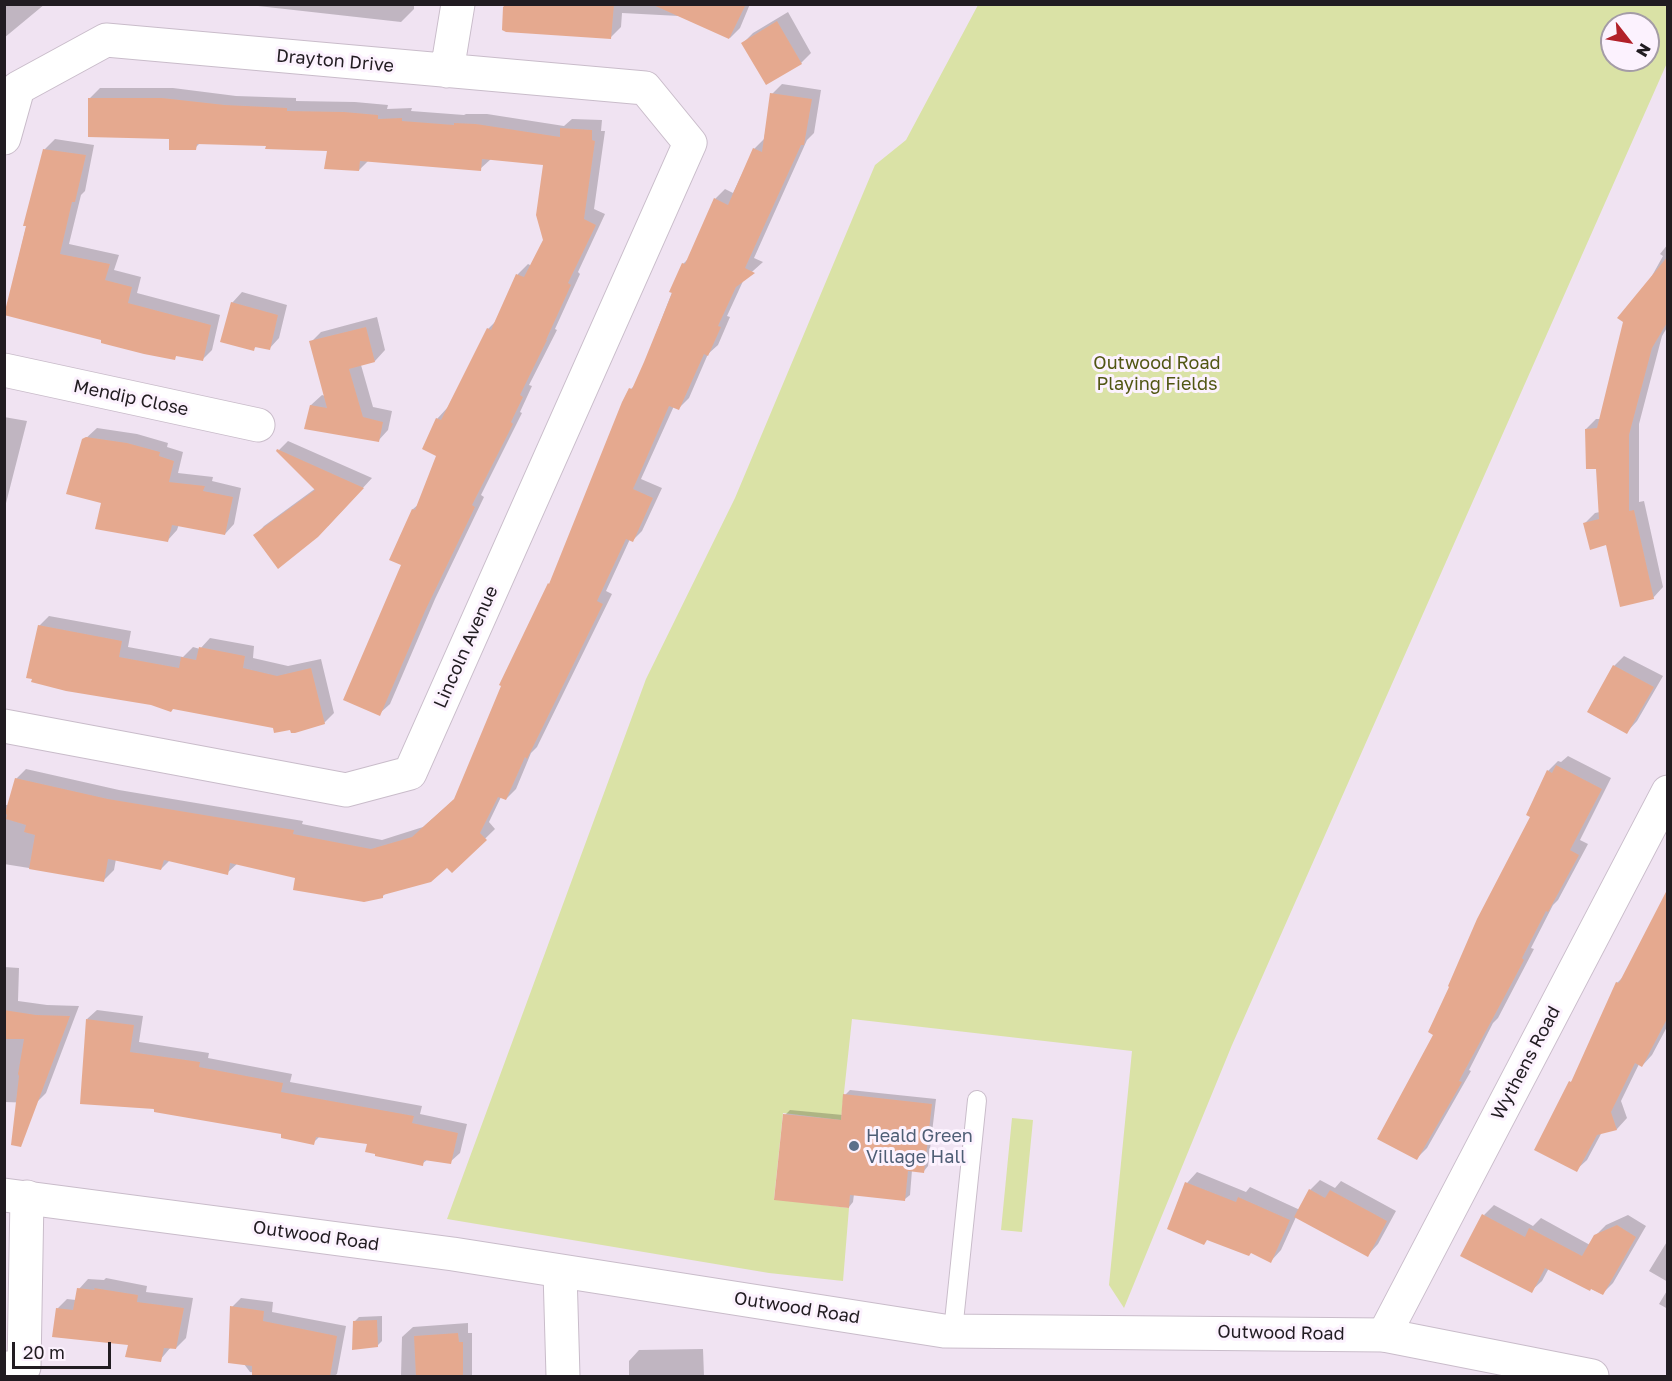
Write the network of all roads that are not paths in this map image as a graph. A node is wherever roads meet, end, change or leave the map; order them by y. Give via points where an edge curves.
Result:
1 (458, 4) edge
2 (447, 71) junction
3 (4, 138) edge
4 (690, 142) joint
5 (4, 370) edge
6 (258, 425) dead end
7 (4, 726) edge
8 (1668, 792) edge
9 (977, 1100) dead end
10 (16, 1196) edge
11 (560, 1272) junction
12 (953, 1331) junction
13 (1384, 1335) junction
14 (19, 1370) edge
15 (563, 1377) edge
16 (1592, 1377) edge

1 - 2 street
2 - 3 street, Drayton Drive via 106,40 18,88
2 - 4 street, Drayton Drive via 645,88
4 - 7 street, Lincoln Avenue via 410,773 346,790
5 - 6 street, Mendip Close
8 - 13 street, Wythens Road
9 - 12 lane
10 - 11 street, Outwood Road via 453,1254
10 - 14 street
11 - 12 street, Outwood Road
11 - 15 street
12 - 13 street, Outwood Road
13 - 16 street, Outwood Road

